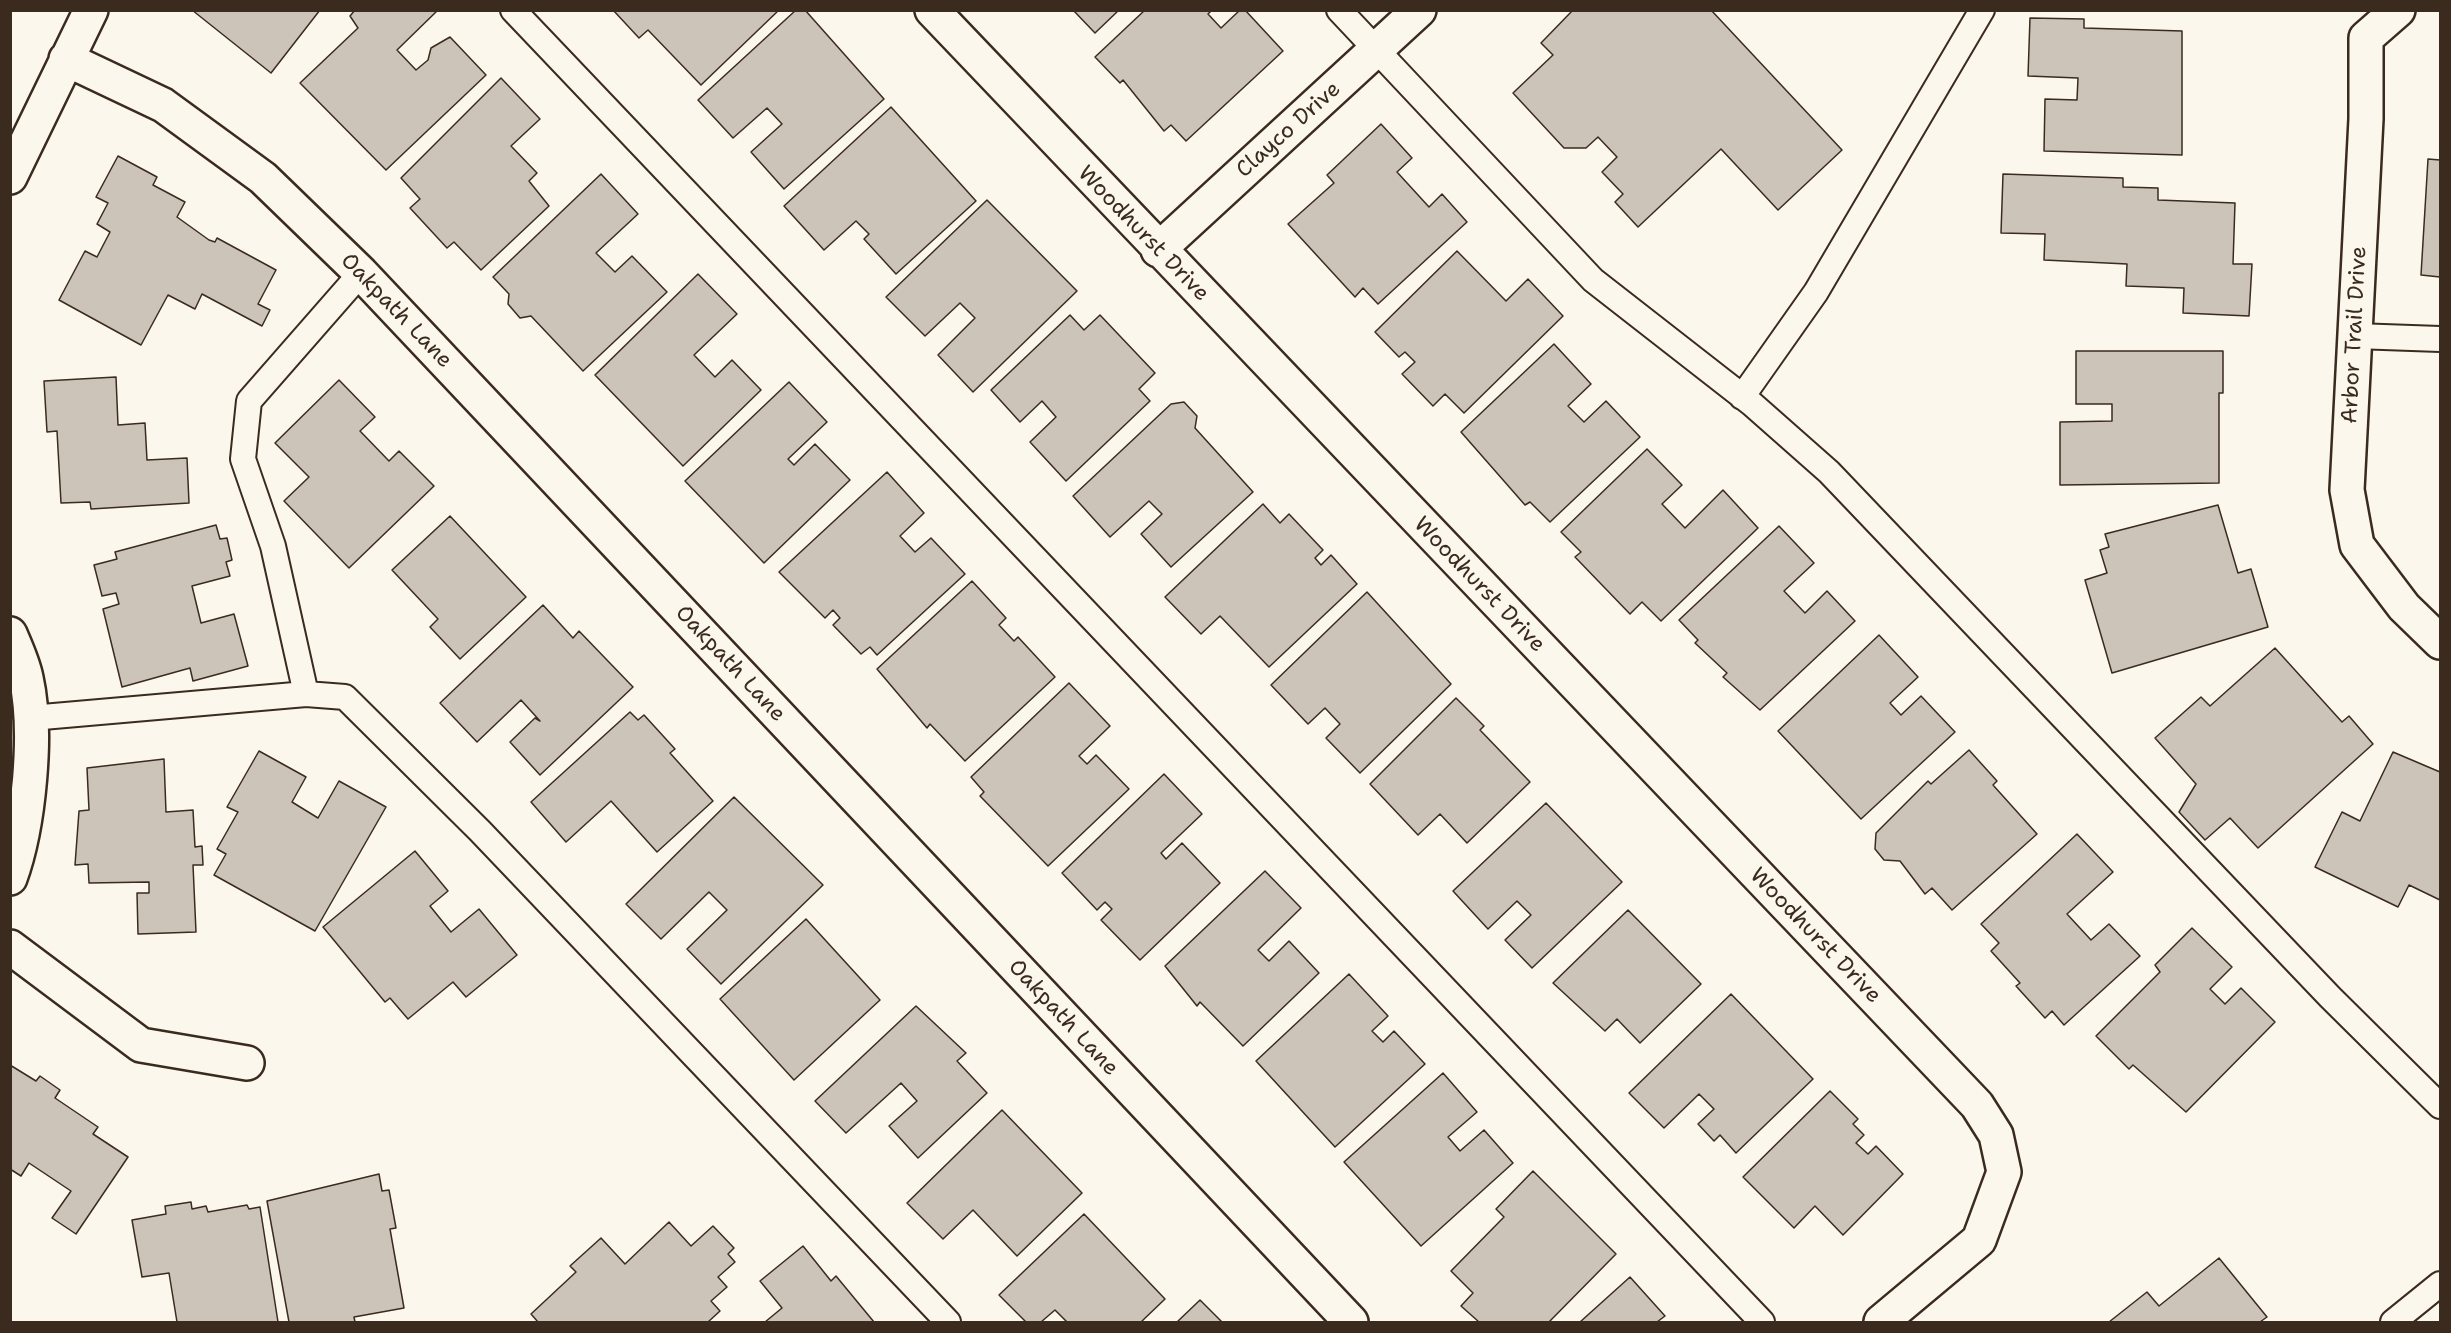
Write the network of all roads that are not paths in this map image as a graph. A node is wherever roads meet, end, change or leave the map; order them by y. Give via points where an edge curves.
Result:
1 (91, 10) edge
2 (513, 10) edge
3 (932, 10) edge
4 (1339, 10) edge
5 (1419, 10) edge
6 (1982, 10) edge
7 (2398, 10) edge
8 (1376, 51) junction
9 (66, 59) junction
10 (10, 177) edge
11 (1158, 250) junction
12 (361, 273) junction
13 (2355, 336) junction
14 (2440, 339) edge
15 (1742, 397) junction
16 (10, 634) edge
17 (2440, 642) edge
18 (306, 693) junction
19 (31, 718) junction
20 (21, 755) edge
21 (10, 878) edge
22 (10, 947) edge
23 (247, 1064) dead end
24 (2440, 1106) edge
25 (2440, 1284) edge
26 (948, 1323) edge
27 (1351, 1323) edge
28 (1762, 1323) edge
29 (1881, 1323) edge
30 (2393, 1323) edge

1 - 9 street
2 - 28 lane
3 - 11 street, Woodhurst Drive
4 - 8 lane
5 - 8 street, Clayco Drive
6 - 15 lane via 1816,291
7 - 13 street, Arbor Trail Drive via 2366,38
8 - 11 street, Clayco Drive
8 - 15 lane via 1593,280
9 - 10 street
9 - 12 street, Oakpath Lane via 163,105 263,178
11 - 29 street, Woodhurst Drive via 1977,1105 1996,1135 2004,1172 1979,1240
12 - 18 lane via 249,401 243,459 273,546
12 - 27 street, Oakpath Lane
13 - 14 lane
13 - 17 street, Arbor Trail Drive via 2347,490 2357,545 2404,607
15 - 24 lane via 1829,472 2330,997
16 - 19 street via 26,677
18 - 19 lane
18 - 26 lane via 345,697 488,840
19 - 20 street
20 - 21 street via 20,853
22 - 23 street via 141,1045
25 - 30 lane

